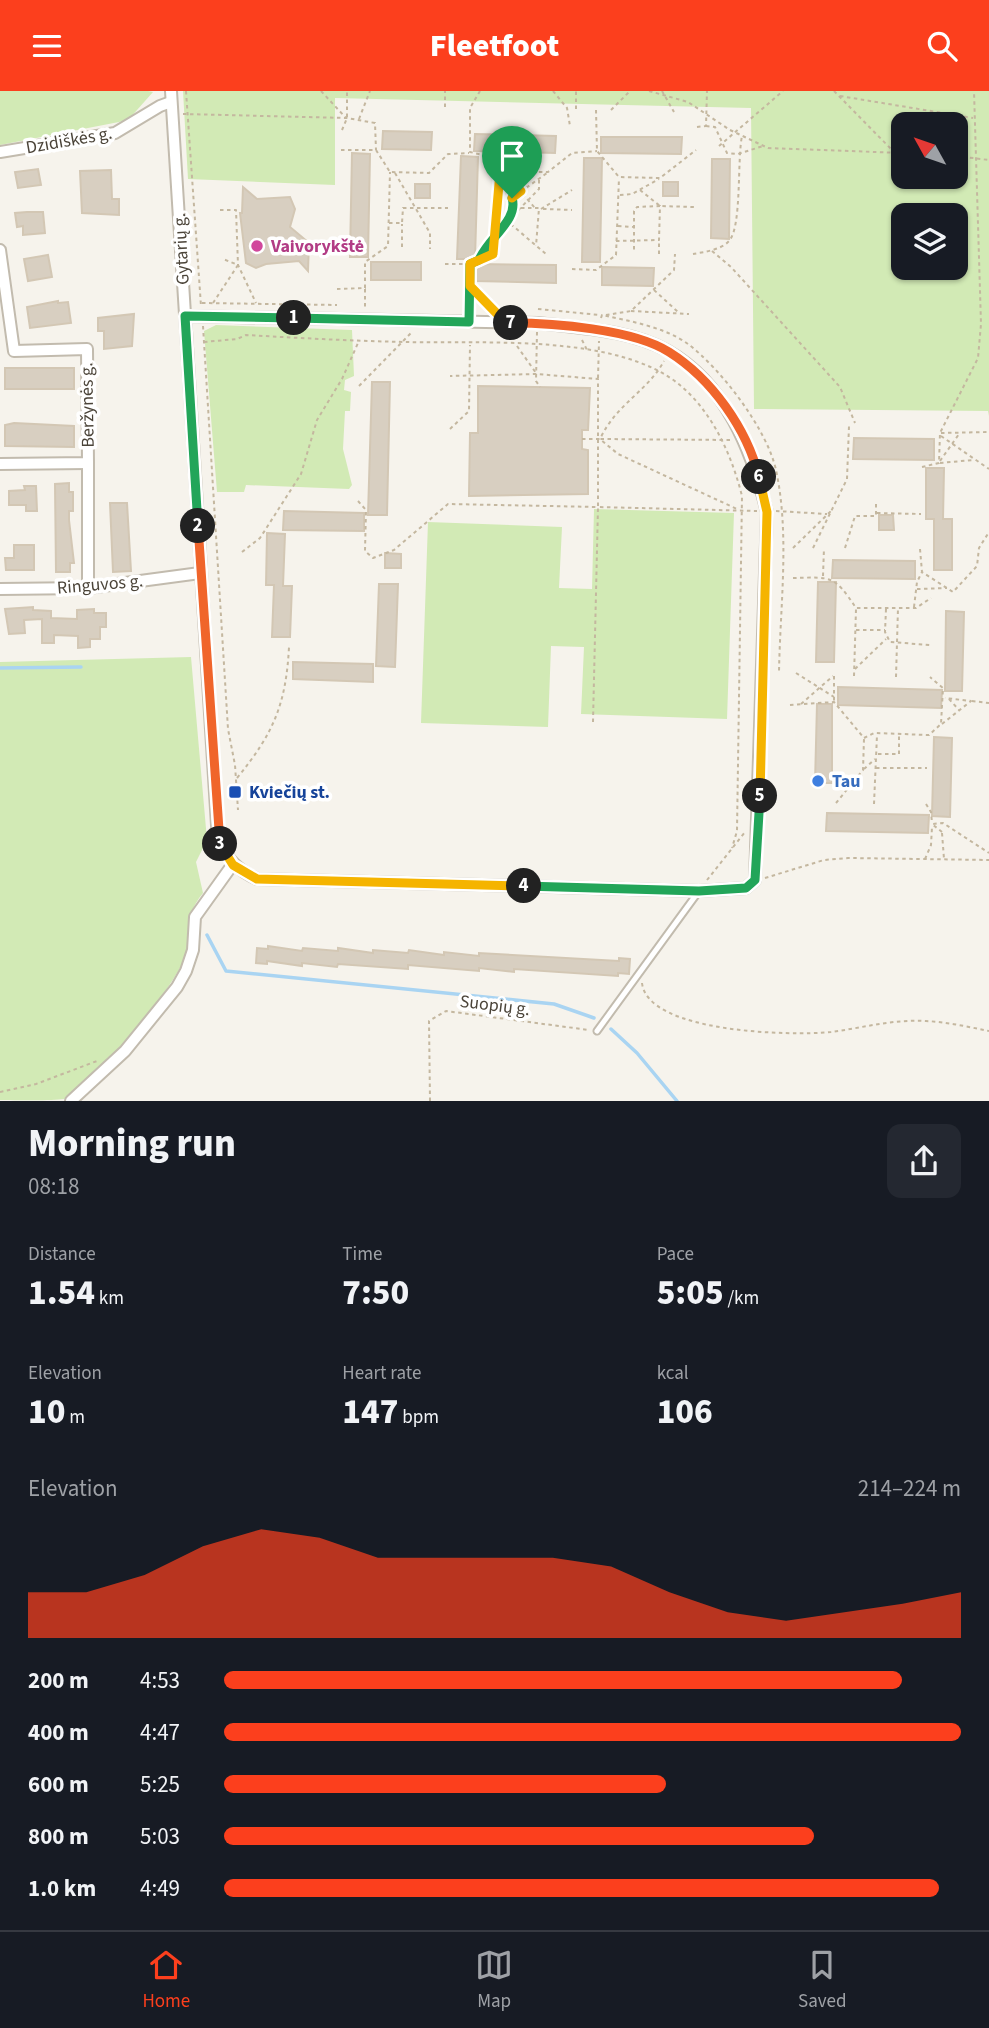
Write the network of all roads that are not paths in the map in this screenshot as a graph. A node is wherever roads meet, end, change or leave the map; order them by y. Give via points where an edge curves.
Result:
1 (171, 102) edge
2 (0, 152) edge
3 (0, 250) edge
4 (185, 316) junction
5 (0, 351) edge
6 (14, 351) junction
7 (88, 463) junction
8 (0, 464) edge
9 (201, 573) junction
10 (88, 588) junction
11 (0, 589) edge
12 (233, 865) junction
13 (699, 891) junction
14 (597, 1031) road end
15 (71, 1101) edge

1 - 2 street, Dzidiškės g. via 115,134
1 - 4 street, Gytarių g.
3 - 6 street
4 - 9 street, Gytarių g.
4 - 13 street via 506,323 599,331 668,351 701,378 737,426 757,470 767,512 755,880 746,888
5 - 6 street
6 - 7 street, Beržynės g. via 87,349
7 - 8 street, Beržynės g.
7 - 10 street
9 - 10 street, Ringuvos g.
9 - 12 street, Gytarių g. via 218,841
10 - 11 street, Ringuvos g.
12 - 13 street via 257,879
12 - 15 street via 195,917 193,950 177,987 125,1051
13 - 14 lane

